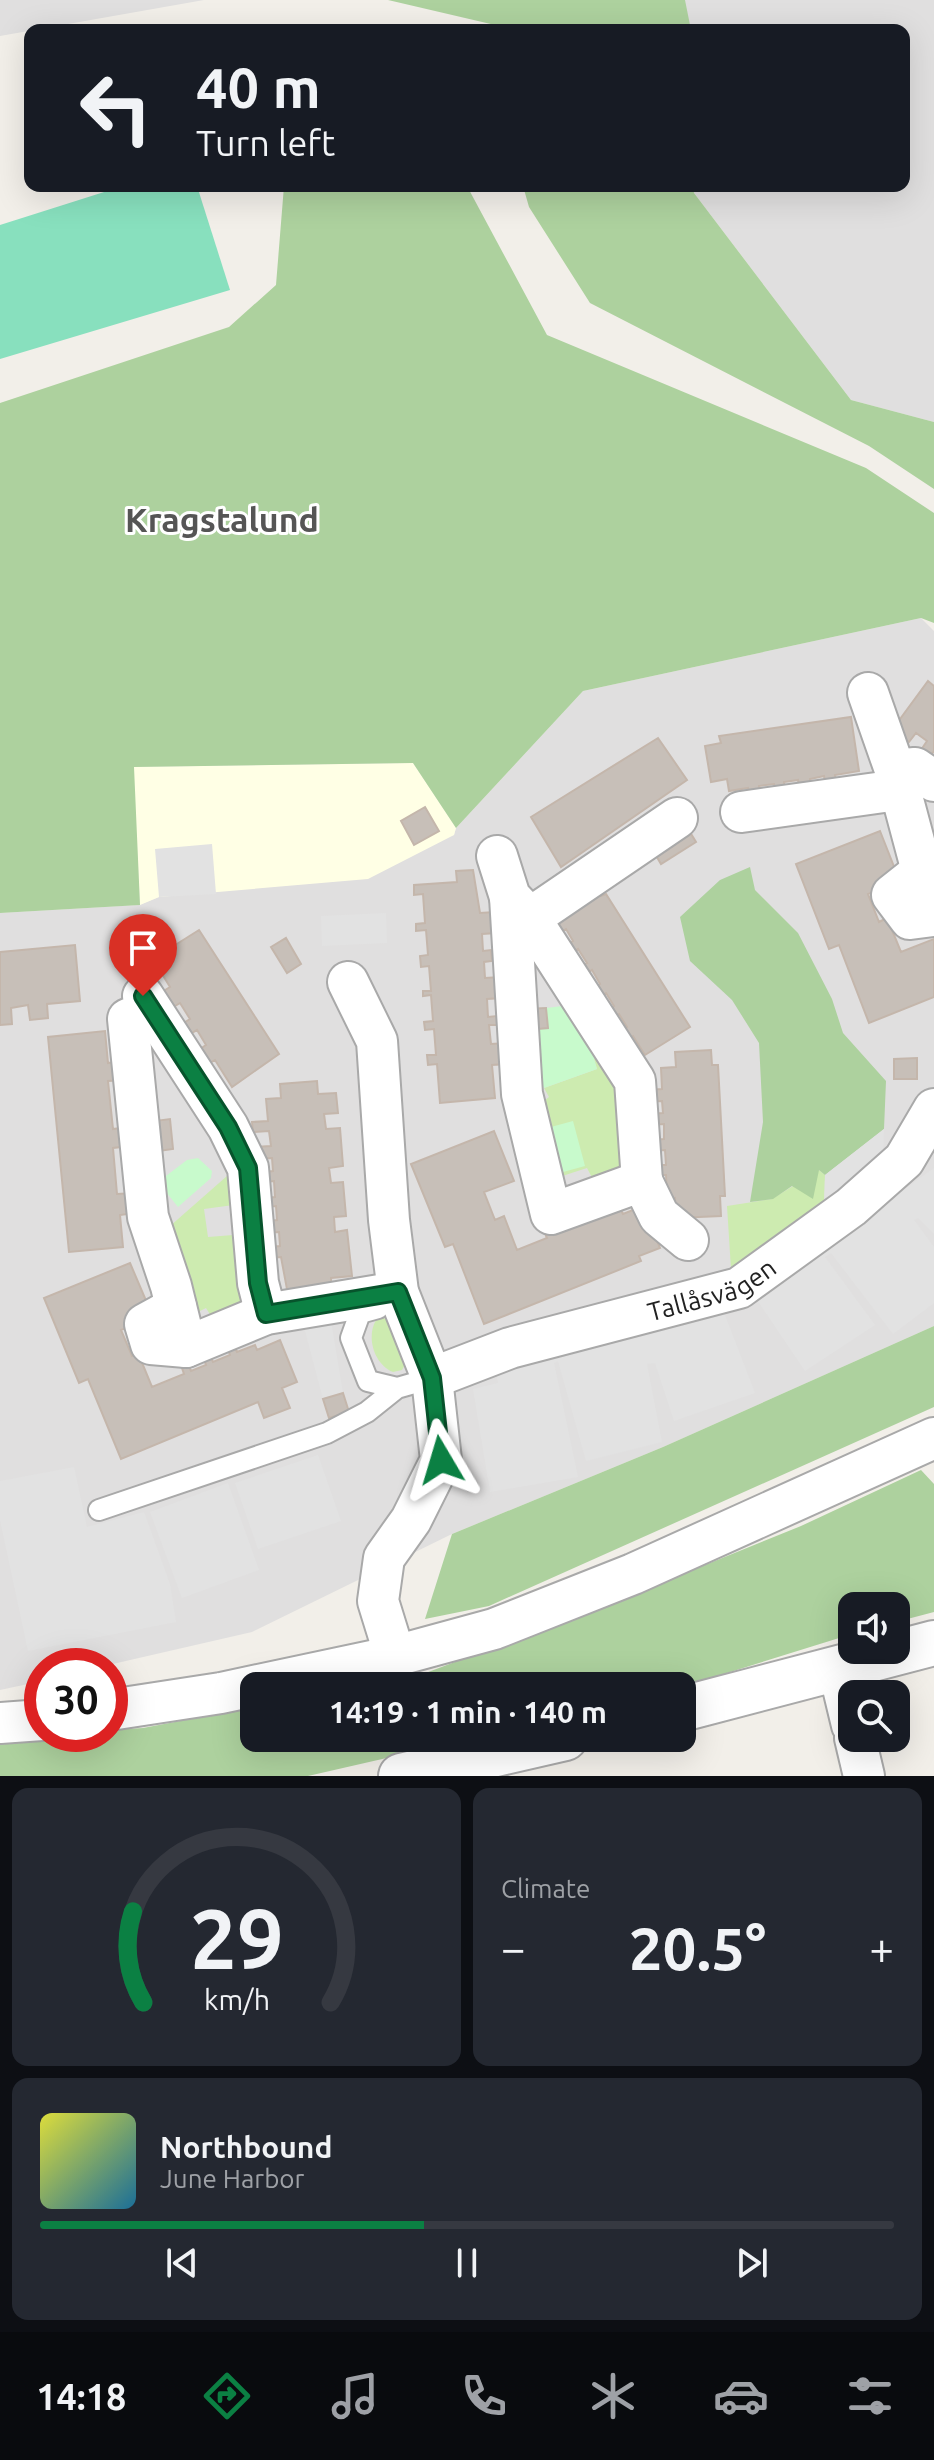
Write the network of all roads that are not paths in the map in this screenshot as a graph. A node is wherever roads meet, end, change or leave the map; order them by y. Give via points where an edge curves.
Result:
1 (868, 693) dead end
2 (909, 780) edge
3 (741, 812) dead end
4 (677, 818) dead end
5 (497, 856) dead end
6 (520, 908) junction
7 (934, 916) edge
8 (348, 982) dead end
9 (934, 1109) edge
10 (642, 1181) junction
11 (688, 1240) dead end
12 (400, 1296) junction
13 (266, 1314) junction
14 (414, 1383) junction
15 (934, 1438) edge
16 (99, 1510) dead end
17 (934, 1643) edge
18 (395, 1656) junction
19 (839, 1671) junction
20 (841, 1680) edge
21 (696, 1706) edge
22 (128, 1707) edge
23 (24, 1721) edge
24 (0, 1723) edge
25 (505, 1752) edge
26 (858, 1752) edge
27 (401, 1776) edge
28 (864, 1776) edge

1 - 2 street
2 - 3 street
2 - 7 street via 921,872
4 - 6 street
5 - 6 street
6 - 10 street via 635,1081
6 - 10 street via 522,1094 551,1214
8 - 12 street via 377,1041 389,1220
9 - 14 street, Tallåsvägen via 904,1160 851,1207 739,1288 510,1348
10 - 11 street via 659,1216
12 - 13 street
12 - 14 street
12 - 14 lane via 360,1313 351,1338 368,1381
13 - 13 street via 258,1283 248,1168 228,1127 136,1008 148,1217 186,1347
14 - 16 lane via 327,1433
14 - 18 street via 441,1460 411,1520 384,1558 378,1601
15 - 18 street via 633,1574 494,1629
17 - 19 street
18 - 22 street
19 - 20 street
19 - 21 street
23 - 24 street
25 - 27 street
26 - 28 street

